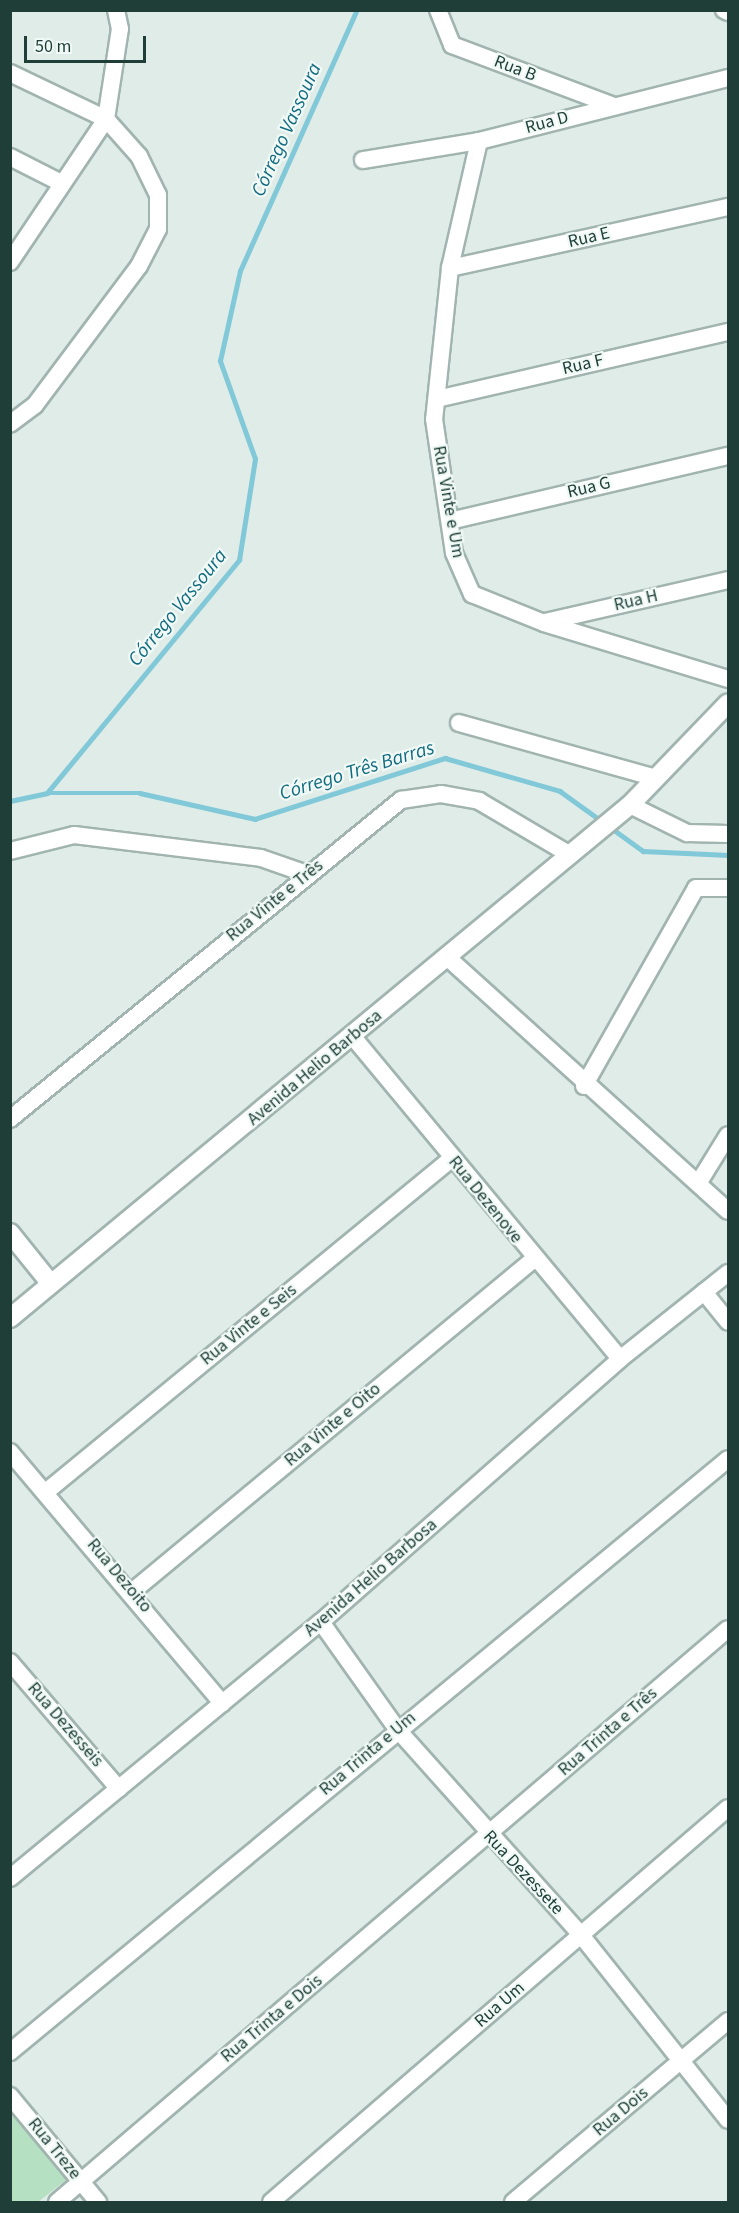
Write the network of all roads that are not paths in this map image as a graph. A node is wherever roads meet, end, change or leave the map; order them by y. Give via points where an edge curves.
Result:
1 (116, 10) edge
2 (438, 10) edge
3 (724, 10) edge
4 (729, 12) edge
5 (10, 73) edge
6 (729, 78) edge
7 (614, 106) junction
8 (106, 119) junction
9 (479, 141) junction
10 (10, 157) edge
11 (363, 160) dead end
12 (59, 182) junction
13 (729, 207) edge
14 (10, 262) edge
15 (450, 268) junction
16 (729, 332) edge
17 (437, 399) junction
18 (10, 424) edge
19 (729, 456) edge
20 (450, 521) junction
21 (729, 580) edge
22 (544, 622) junction
23 (729, 679) edge
24 (729, 703) edge
25 (459, 723) dead end
26 (656, 778) junction
27 (630, 805) junction
28 (729, 834) edge
29 (570, 849) junction
30 (10, 851) edge
31 (307, 874) junction
32 (729, 888) edge
33 (448, 958) junction
34 (353, 1037) junction
35 (584, 1086) junction
36 (10, 1119) edge
37 (729, 1135) edge
38 (451, 1159) junction
39 (699, 1182) junction
40 (729, 1211) edge
41 (10, 1233) edge
42 (534, 1259) junction
43 (729, 1273) edge
44 (51, 1284) junction
45 (704, 1292) junction
46 (10, 1318) edge
47 (729, 1322) edge
48 (620, 1359) junction
49 (10, 1452) edge
50 (729, 1459) edge
51 (46, 1491) junction
52 (133, 1591) junction
53 (321, 1622) junction
54 (729, 1629) edge
55 (10, 1662) edge
56 (222, 1703) junction
57 (397, 1729) junction
58 (119, 1789) junction
59 (729, 1808) edge
60 (487, 1835) junction
61 (11, 1877) edge
62 (581, 1935) junction
63 (729, 2021) edge
64 (10, 2052) edge
65 (681, 2062) junction
66 (10, 2096) edge
67 (729, 2120) edge
68 (81, 2182) junction
69 (57, 2202) edge
70 (98, 2202) edge
71 (271, 2202) edge
72 (513, 2202) edge

1 - 8 street via 120,29
2 - 7 street, Rua B via 452,45
3 - 4 street
5 - 8 street
6 - 7 street, Rua D
7 - 9 street, Rua D
8 - 12 street
8 - 18 street via 139,156 158,195 158,229 139,266 66,366
9 - 11 street, Rua D
9 - 15 street, Rua Vinte e Um
10 - 12 street
12 - 14 street
13 - 15 street, Rua E
15 - 17 street, Rua Vinte e Um
16 - 17 street, Rua F
17 - 20 street, Rua Vinte e Um via 434,419
19 - 20 street, Rua G
20 - 22 street, Rua Vinte e Um via 454,553 472,594
21 - 22 street, Rua H
22 - 23 street, Rua Vinte e Um
24 - 26 street, Avenida Helio Barbosa
25 - 26 street
26 - 27 street, Avenida Helio Barbosa
27 - 28 street via 687,832
27 - 29 street, Avenida Helio Barbosa
29 - 31 street, Rua Vinte e Três via 479,801 441,794 401,800
29 - 33 street, Avenida Helio Barbosa
30 - 31 street via 74,835 261,858
31 - 36 street, Rua Vinte e Três
32 - 35 street via 696,888
33 - 34 street, Avenida Helio Barbosa
33 - 35 street
34 - 38 street, Rua Dezenove
34 - 44 street, Avenida Helio Barbosa
35 - 39 street
37 - 39 street
38 - 42 street, Rua Dezenove
38 - 51 street, Rua Vinte e Seis
39 - 40 street
41 - 44 street
42 - 48 street, Rua Dezenove
42 - 52 street, Rua Vinte e Oito
43 - 45 street, Avenida Helio Barbosa
44 - 46 street, Avenida Helio Barbosa
45 - 47 street
45 - 48 street, Avenida Helio Barbosa
48 - 53 street, Avenida Helio Barbosa
49 - 51 street, Rua Dezoito
50 - 57 street, Rua Trinta e Um
51 - 52 street, Rua Dezoito
52 - 56 street, Rua Dezoito
53 - 56 street, Avenida Helio Barbosa
53 - 57 street, Rua Dezessete
54 - 60 street, Rua Trinta e Três
55 - 58 street, Rua Dezesseis
56 - 58 street, Avenida Helio Barbosa
57 - 60 street, Rua Dezessete
57 - 64 street, Rua Trinta e Um
58 - 61 street, Avenida Helio Barbosa
59 - 62 street, Rua Um
60 - 62 street, Rua Dezessete
60 - 68 street, Rua Trinta e Dois
62 - 65 street, Rua Dezessete
62 - 71 street, Rua Um
63 - 65 street, Rua Dois
65 - 67 street, Rua Dezessete
65 - 72 street, Rua Dois
66 - 68 street, Rua Treze
68 - 69 street, Rua Trinta e Dois
68 - 70 street, Rua Treze

